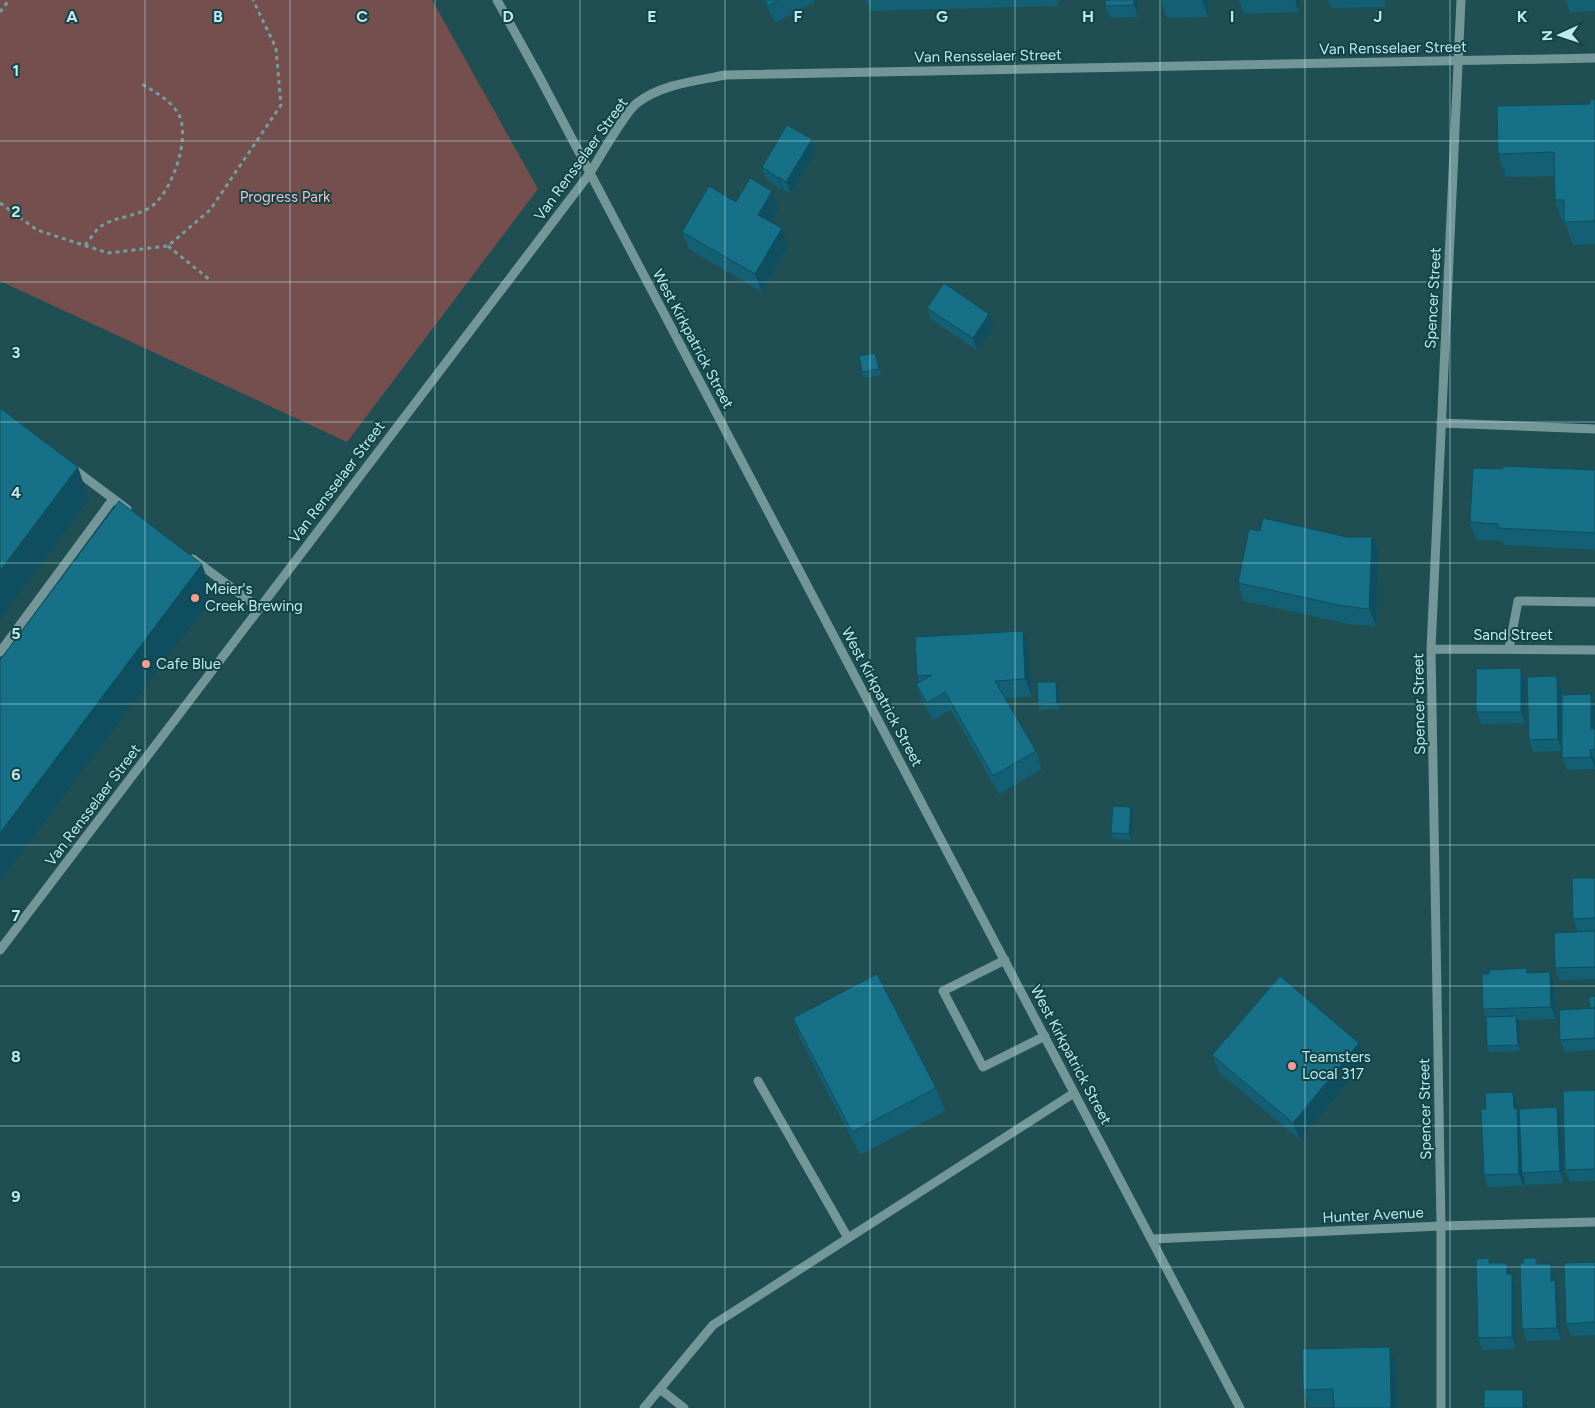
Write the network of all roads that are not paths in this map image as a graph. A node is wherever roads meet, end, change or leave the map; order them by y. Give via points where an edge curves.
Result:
1 (496, 0) edge
2 (1461, 0) edge
3 (1595, 58) edge
4 (1458, 61) junction
5 (590, 173) junction
6 (1441, 423) junction
7 (1595, 429) edge
8 (66, 463) edge
9 (113, 499) junction
10 (136, 516) edge
11 (182, 551) edge
12 (1595, 602) edge
13 (259, 608) junction
14 (1431, 649) junction
15 (1509, 649) junction
16 (1595, 650) edge
17 (0, 652) edge
18 (0, 950) edge
19 (1005, 960) junction
20 (1044, 1036) junction
21 (758, 1081) dead end
22 (1074, 1094) junction
23 (1595, 1222) edge
24 (1441, 1226) junction
25 (848, 1238) junction
26 (1152, 1239) junction
27 (660, 1389) junction
28 (644, 1408) edge
29 (684, 1408) edge
30 (1240, 1408) edge
31 (1441, 1408) edge

1 - 5 street, West Kirkpatrick Street
2 - 4 street, Spencer Street
3 - 4 street, Van Rensselaer Street
4 - 5 street, Van Rensselaer Street via 725,75 675,85 635,104
4 - 6 street, Spencer Street
5 - 13 street, Van Rensselaer Street
5 - 19 street, West Kirkpatrick Street
6 - 7 street
6 - 14 street, Spencer Street
8 - 9 street
9 - 10 street
9 - 17 street
11 - 13 street
12 - 15 street via 1518,600
13 - 18 street, Van Rensselaer Street
14 - 15 street, Sand Street
14 - 24 street, Spencer Street
15 - 16 street, Sand Street
19 - 20 street, West Kirkpatrick Street
19 - 20 street via 943,991 983,1067
20 - 22 street, West Kirkpatrick Street
21 - 25 street
22 - 25 street
22 - 26 street, West Kirkpatrick Street
23 - 24 street, Hunter Avenue
24 - 26 street, Hunter Avenue
24 - 31 street, Spencer Street
25 - 27 street via 713,1325
26 - 30 street, West Kirkpatrick Street
27 - 28 street
27 - 29 street

